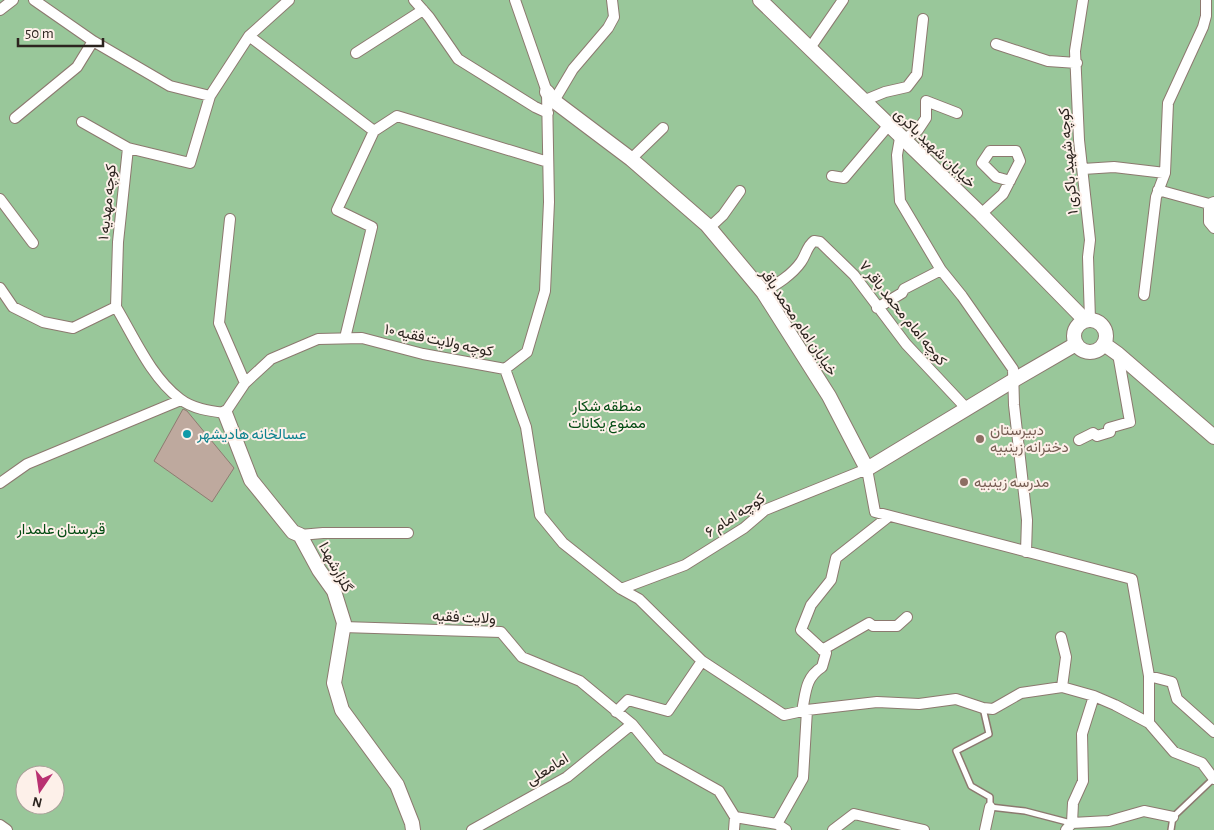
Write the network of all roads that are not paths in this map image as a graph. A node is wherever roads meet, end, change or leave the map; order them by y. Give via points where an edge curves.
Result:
1 (14, 0) edge
2 (34, 0) edge
3 (289, 0) edge
4 (414, 0) edge
5 (515, 0) edge
6 (612, 0) edge
7 (760, 0) edge
8 (843, 0) edge
9 (1082, 0) edge
10 (1206, 0) edge
11 (0, 10) edge
12 (423, 10) junction
13 (1210, 18) edge
14 (923, 19) dead end
15 (249, 36) junction
16 (93, 41) junction
17 (996, 44) dead end
18 (810, 48) junction
19 (356, 53) dead end
20 (1077, 63) junction
21 (210, 96) junction
22 (863, 101) junction
23 (549, 102) junction
24 (957, 113) dead end
25 (14, 118) dead end
26 (82, 122) dead end
27 (888, 126) junction
28 (663, 128) dead end
29 (374, 131) junction
30 (901, 139) junction
31 (128, 148) junction
32 (631, 159) junction
33 (548, 162) junction
34 (1083, 169) junction
35 (1165, 173) junction
36 (832, 176) dead end
37 (1010, 181) dead end
38 (740, 190) dead end
39 (1158, 190) junction
40 (0, 199) edge
41 (1212, 203) edge
42 (980, 214) junction
43 (230, 219) dead end
44 (709, 228) junction
45 (1214, 228) edge
46 (33, 243) dead end
47 (941, 270) junction
48 (0, 288) edge
49 (763, 292) junction
50 (1144, 295) dead end
51 (116, 308) junction
52 (877, 308) junction
53 (1088, 320) junction
54 (345, 338) junction
55 (1076, 344) junction
56 (1104, 344) junction
57 (1118, 354) junction
58 (505, 369) junction
59 (1014, 380) junction
60 (245, 383) junction
61 (181, 400) junction
62 (967, 409) junction
63 (225, 413) junction
64 (1214, 437) edge
65 (1079, 440) dead end
66 (867, 469) junction
67 (0, 483) edge
68 (888, 517) junction
69 (408, 533) dead end
70 (300, 535) junction
71 (1026, 552) junction
72 (621, 589) junction
73 (908, 617) dead end
74 (343, 627) junction
75 (1061, 637) dead end
76 (822, 650) junction
77 (702, 661) junction
78 (1149, 676) junction
79 (1062, 687) junction
80 (1094, 696) junction
81 (984, 708) junction
82 (804, 710) junction
83 (616, 712) junction
84 (1149, 723) junction
85 (632, 724) junction
86 (1214, 732) edge
87 (1214, 779) edge
88 (990, 807) junction
89 (735, 817) junction
90 (1173, 817) junction
91 (776, 824) junction
92 (0, 826) edge
93 (1069, 826) edge
94 (7, 830) edge
95 (413, 830) edge
96 (472, 830) edge
97 (734, 830) edge
98 (786, 830) edge
99 (833, 830) edge
100 (924, 830) edge
101 (985, 830) edge
102 (1171, 830) edge

1 - 11 street
2 - 16 street
3 - 15 street, کوچه مهدیه ۱
4 - 12 street
5 - 23 street
6 - 23 street via 614,16 608,28
7 - 18 main road, خیابان شهید باکری
8 - 18 street
9 - 20 street, کوچه شهید باکری ۱ via 1075,51
10 - 13 street
12 - 19 street
12 - 23 street via 458,59 535,107
13 - 35 street via 1168,103
14 - 22 street via 917,74 907,87
15 - 21 street, کوچه مهدیه ۱
15 - 29 street
16 - 21 street via 170,86
16 - 25 street via 77,67
17 - 20 street via 1048,61
18 - 22 main road, خیابان شهید باکری
20 - 34 street, کوچه شهید باکری ۱
21 - 31 street, کوچه مهدیه ۱ via 190,163
22 - 27 main road, خیابان شهید باکری
23 - 32 main road, خیابان امام محمد باقر
23 - 33 street, کوچه ولایت فقیه ۱۰
24 - 30 street via 926,101 926,118 918,130
26 - 31 street
27 - 30 main road, خیابان شهید باکری
27 - 36 street via 844,178
28 - 32 street
29 - 33 street via 397,116
29 - 54 street via 337,210 372,227
30 - 42 main road, خیابان شهید باکری
30 - 47 street via 897,156 900,201
31 - 51 street, کوچه مهدیه ۱ via 118,242
32 - 44 main road, خیابان امام محمد باقر
33 - 58 street, کوچه ولایت فقیه ۱۰ via 545,291 527,352
34 - 35 street via 1114,167
34 - 53 street, کوچه شهید باکری ۱ via 1090,240
35 - 39 street
37 - 42 street via 1003,194
38 - 44 street
39 - 41 street
39 - 50 street
40 - 46 street
41 - 45 street via 1209,222
42 - 53 main road, خیابان شهید باکری
43 - 60 street via 219,323
44 - 49 main road, خیابان امام محمد باقر
47 - 52 street via 904,289
47 - 59 street via 1013,369
48 - 51 street via 13,307 43,322 73,328
49 - 52 street, کوچه امام محمد باقر ۷ via 784,280 801,263 814,241 820,242 854,274
49 - 66 main road, خیابان امام محمد باقر via 829,396
51 - 61 street via 157,376
52 - 62 street, کوچه امام محمد باقر ۷
53 - 55 main road via 1075,330
53 - 56 main road via 1099,322 1104,328
54 - 58 street, کوچه ولایت فقیه ۱۰ via 362,338 423,354
54 - 60 street, کوچه ولایت فقیه ۱۰ via 318,339 271,360
55 - 56 main road via 1093,352
55 - 59 main road
56 - 57 main road
57 - 64 main road
57 - 65 street via 1130,422 1109,428 1110,432 1097,436 1093,433
58 - 72 street via 526,427 540,515 563,543
59 - 62 main road
59 - 71 street via 1028,520
60 - 63 street, کوچه ولایت فقیه ۱۰
61 - 63 street via 202,410
61 - 67 street via 27,464
62 - 66 main road
63 - 70 main road, گلزارشهدا via 251,480 293,532
66 - 68 street via 875,512
66 - 72 street, کوچه امام ۶ via 765,510 744,528 685,565
68 - 71 street
68 - 76 street via 836,558 831,580 811,605 801,630
69 - 70 street
70 - 74 main road, گلزارشهدا via 334,591
71 - 78 street via 1132,579
72 - 77 street via 639,599
73 - 76 street via 897,626 873,626 869,623
74 - 83 street, ولایت فقیه via 501,632 522,657 580,681
74 - 95 main road, گلزارشهدا via 334,683 342,710 397,785
75 - 79 street via 1066,657
76 - 82 street via 826,653 822,667 808,682
77 - 82 street via 784,715
77 - 83 street via 668,711 628,700
78 - 84 street
78 - 86 street via 1172,682 1178,699
79 - 80 street
79 - 81 street via 1021,693 993,709
80 - 84 street
80 - 93 street via 1082,734 1083,781 1073,803
81 - 82 street via 956,699 920,704 877,702
81 - 88 lane via 989,734 956,751 971,786 990,797
82 - 91 street via 803,778
83 - 85 street, ولایت فقیه
84 - 87 street via 1174,752 1202,763
85 - 89 street, ولایت فقیه via 660,758 719,792
85 - 96 street, امامعلی via 567,777
87 - 90 lane
88 - 93 lane via 1025,811
88 - 101 street
89 - 91 street
89 - 97 street
90 - 93 street via 1144,811 1110,821
90 - 102 lane
91 - 98 street
92 - 94 street
99 - 100 street via 854,814

